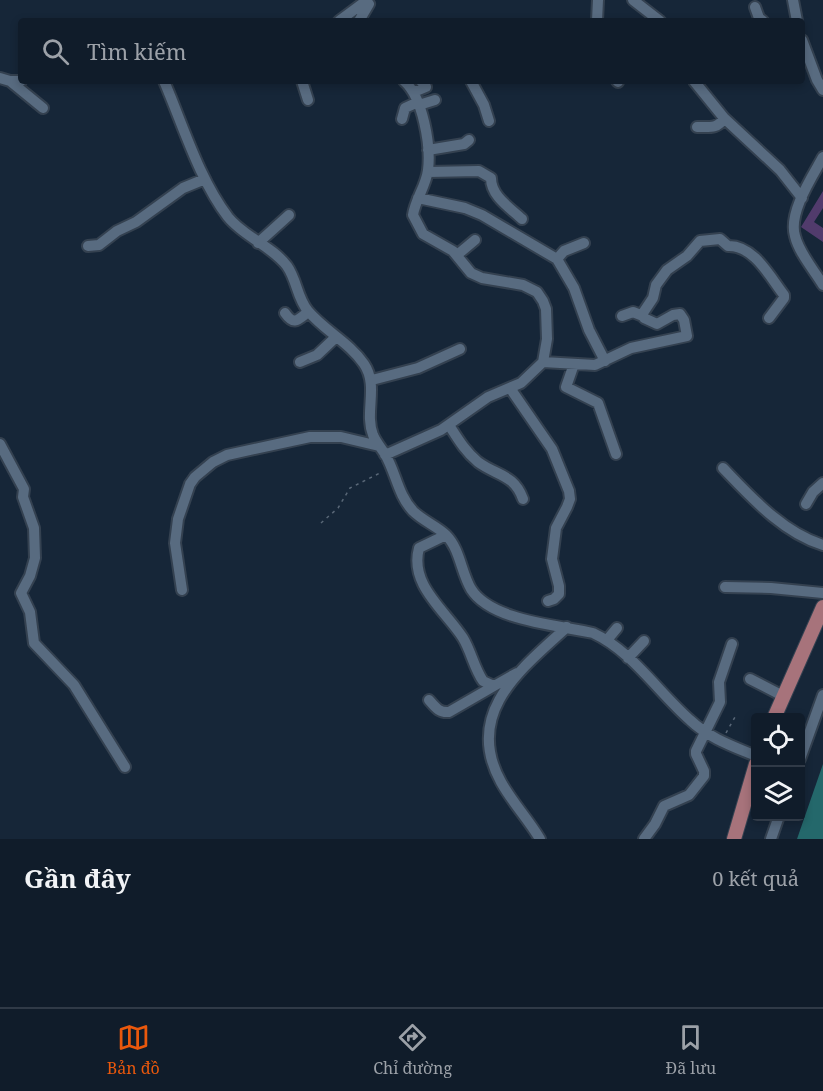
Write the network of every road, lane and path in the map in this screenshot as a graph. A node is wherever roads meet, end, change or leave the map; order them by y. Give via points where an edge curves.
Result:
1 (598, 0) edge
2 (633, 0) edge
3 (793, 0) edge
4 (755, 7) dead end
5 (343, 18) edge
6 (361, 18) edge
7 (597, 18) edge
8 (656, 18) edge
9 (759, 18) edge
10 (796, 18) edge
11 (805, 48) edge
12 (10, 80) edge
13 (165, 84) edge
14 (303, 84) edge
15 (406, 84) edge
16 (424, 84) edge
17 (473, 84) edge
18 (696, 84) edge
19 (823, 90) edge
20 (308, 100) dead end
21 (417, 100) junction
22 (435, 100) dead end
23 (43, 108) dead end
24 (724, 118) junction
25 (402, 119) dead end
26 (489, 121) dead end
27 (697, 127) dead end
28 (468, 140) dead end
29 (428, 150) junction
30 (823, 157) edge
31 (428, 172) junction
32 (205, 179) junction
33 (418, 198) junction
34 (802, 198) junction
35 (289, 215) dead end
36 (522, 219) dead end
37 (475, 240) dead end
38 (258, 243) junction
39 (584, 243) dead end
40 (88, 246) dead end
41 (458, 255) junction
42 (557, 259) junction
43 (823, 285) edge
44 (308, 312) junction
45 (285, 313) dead end
46 (622, 316) dead end
47 (643, 316) junction
48 (768, 318) dead end
49 (336, 337) junction
50 (460, 349) dead end
51 (300, 362) dead end
52 (543, 362) junction
53 (605, 362) junction
54 (574, 364) junction
55 (372, 380) junction
56 (510, 388) junction
57 (449, 425) junction
58 (0, 444) edge
59 (382, 450) junction
60 (616, 454) dead end
61 (391, 468) junction
62 (723, 468) dead end
63 (823, 483) edge
64 (523, 499) dead end
65 (806, 504) dead end
66 (321, 524) dead end
67 (446, 535) junction
68 (823, 545) edge
69 (725, 587) dead end
70 (182, 590) dead end
71 (823, 593) edge
72 (548, 601) dead end
73 (823, 607) edge
74 (567, 627) junction
75 (617, 628) dead end
76 (607, 640) junction
77 (644, 641) dead end
78 (732, 644) dead end
79 (628, 658) junction
80 (518, 672) junction
81 (750, 679) dead end
82 (494, 686) junction
83 (823, 695) edge
84 (783, 696) junction
85 (429, 700) dead end
86 (776, 713) edge
87 (735, 717) dead end
88 (705, 733) junction
89 (721, 741) junction
90 (805, 747) edge
91 (751, 754) edge
92 (125, 767) dead end
93 (755, 767) edge
94 (777, 821) edge
95 (540, 839) edge
96 (644, 839) edge
97 (734, 839) edge
98 (771, 839) edge

1 - 7 street
2 - 8 street
3 - 10 street
4 - 9 street
5 - 6 street via 366,1 369,4
11 - 19 street
12 - 23 street
13 - 32 street
14 - 20 street
15 - 21 street
16 - 21 street via 426,87
17 - 26 street
18 - 24 street
21 - 22 street
21 - 25 street via 405,108
21 - 29 street
24 - 27 street via 717,127
24 - 34 street via 780,170
28 - 29 street
29 - 31 street
30 - 34 street
31 - 33 street
31 - 36 street via 484,173 491,178 496,195
32 - 38 street via 228,217
32 - 40 street via 183,188 99,245
33 - 41 street via 413,215 419,229
33 - 42 street via 482,215
34 - 43 street via 794,234
35 - 38 street
37 - 41 street
38 - 44 street via 291,272
39 - 42 street via 564,251
41 - 52 street via 471,273 537,292 546,309
42 - 53 street via 574,288
44 - 45 street via 293,321
44 - 49 street
46 - 47 street via 633,312
47 - 48 street via 667,270 700,241 716,238 728,246 737,246 760,263 784,295
47 - 53 street via 657,324 680,314 687,336 631,348
49 - 51 street via 317,355
49 - 55 street via 359,357
50 - 55 street via 404,372
52 - 54 street
52 - 56 street
53 - 54 street
54 - 60 street via 566,387 598,403
55 - 59 street via 371,429
56 - 57 street via 478,403
56 - 72 street via 552,449 569,491 570,499 556,528 552,559 559,594
57 - 59 street
57 - 64 street via 465,450 510,480
58 - 92 street via 24,489 34,528 35,558 21,592 30,612 34,643 74,685
59 - 61 street
59 - 70 street via 341,437 310,437 227,455 213,462 190,484 178,519 175,543
61 - 66 path via 350,488 338,508
61 - 67 street via 407,504
62 - 68 street via 762,507 808,540
63 - 65 street
67 - 74 street via 478,597 510,614
67 - 82 street via 419,548 417,572 421,584 464,640 483,681
69 - 71 street
73 - 84 main road
74 - 76 street
74 - 80 street
75 - 76 street
76 - 79 street
77 - 79 street
78 - 88 street via 719,682 720,702
79 - 88 street
80 - 82 street
80 - 95 street via 493,712 488,733 490,749 502,783
81 - 84 street
82 - 85 street via 449,712 436,708
83 - 90 street
84 - 86 main road
87 - 89 path
88 - 89 street
88 - 96 street via 696,754 704,776 689,795 664,806
89 - 91 street
93 - 97 main road
94 - 98 street

